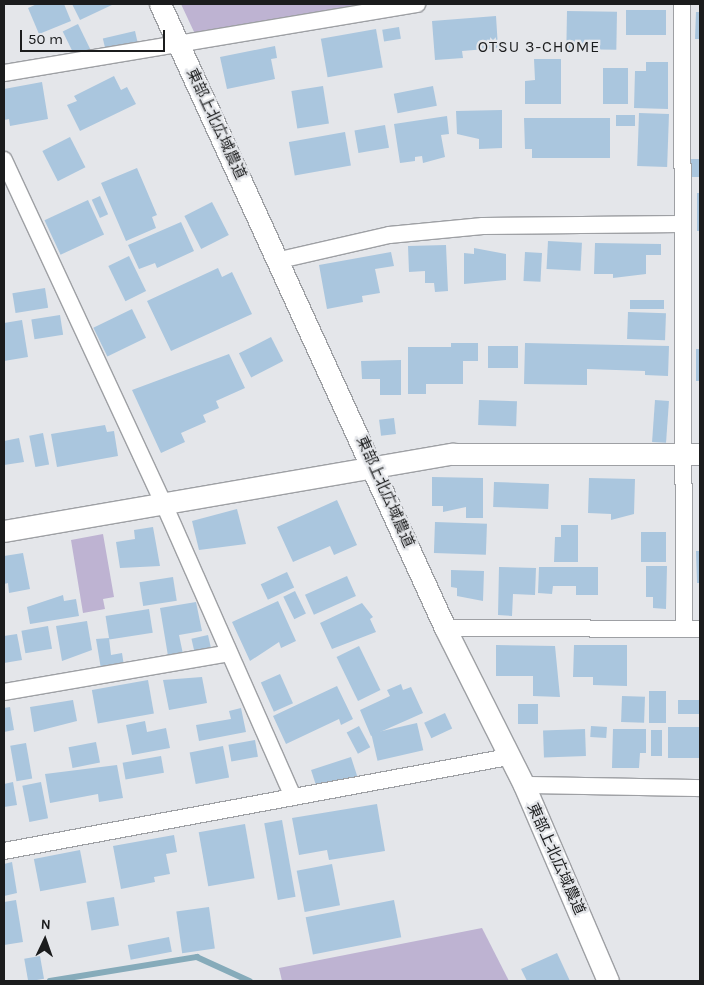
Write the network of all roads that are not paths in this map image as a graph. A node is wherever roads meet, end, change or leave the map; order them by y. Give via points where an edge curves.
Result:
1 (160, 4) edge
2 (417, 4) edge
3 (682, 4) edge
4 (179, 47) junction
5 (4, 73) edge
6 (4, 160) edge
7 (680, 224) junction
8 (280, 260) junction
9 (691, 454) edge
10 (374, 466) junction
11 (163, 502) junction
12 (4, 530) edge
13 (445, 628) junction
14 (692, 629) edge
15 (229, 653) junction
16 (4, 692) edge
17 (508, 757) junction
18 (524, 785) junction
19 (700, 788) edge
20 (293, 797) junction
21 (4, 851) edge
22 (608, 981) edge

1 - 4 street, 東部上北広域農道
2 - 4 street
3 - 7 street
4 - 5 street
4 - 8 street, 東部上北広域農道
6 - 11 street
7 - 8 street via 483,226 389,235
7 - 9 street
8 - 10 street, 東部上北広域農道
9 - 10 street via 452,454
9 - 14 street
10 - 11 street
10 - 13 street, 東部上北広域農道
11 - 12 street
11 - 15 street
13 - 14 street
13 - 17 street, 東部上北広域農道
15 - 16 street
15 - 20 street
17 - 18 street, 東部上北広域農道
17 - 20 street
18 - 19 street
18 - 22 street, 東部上北広域農道
20 - 21 street

